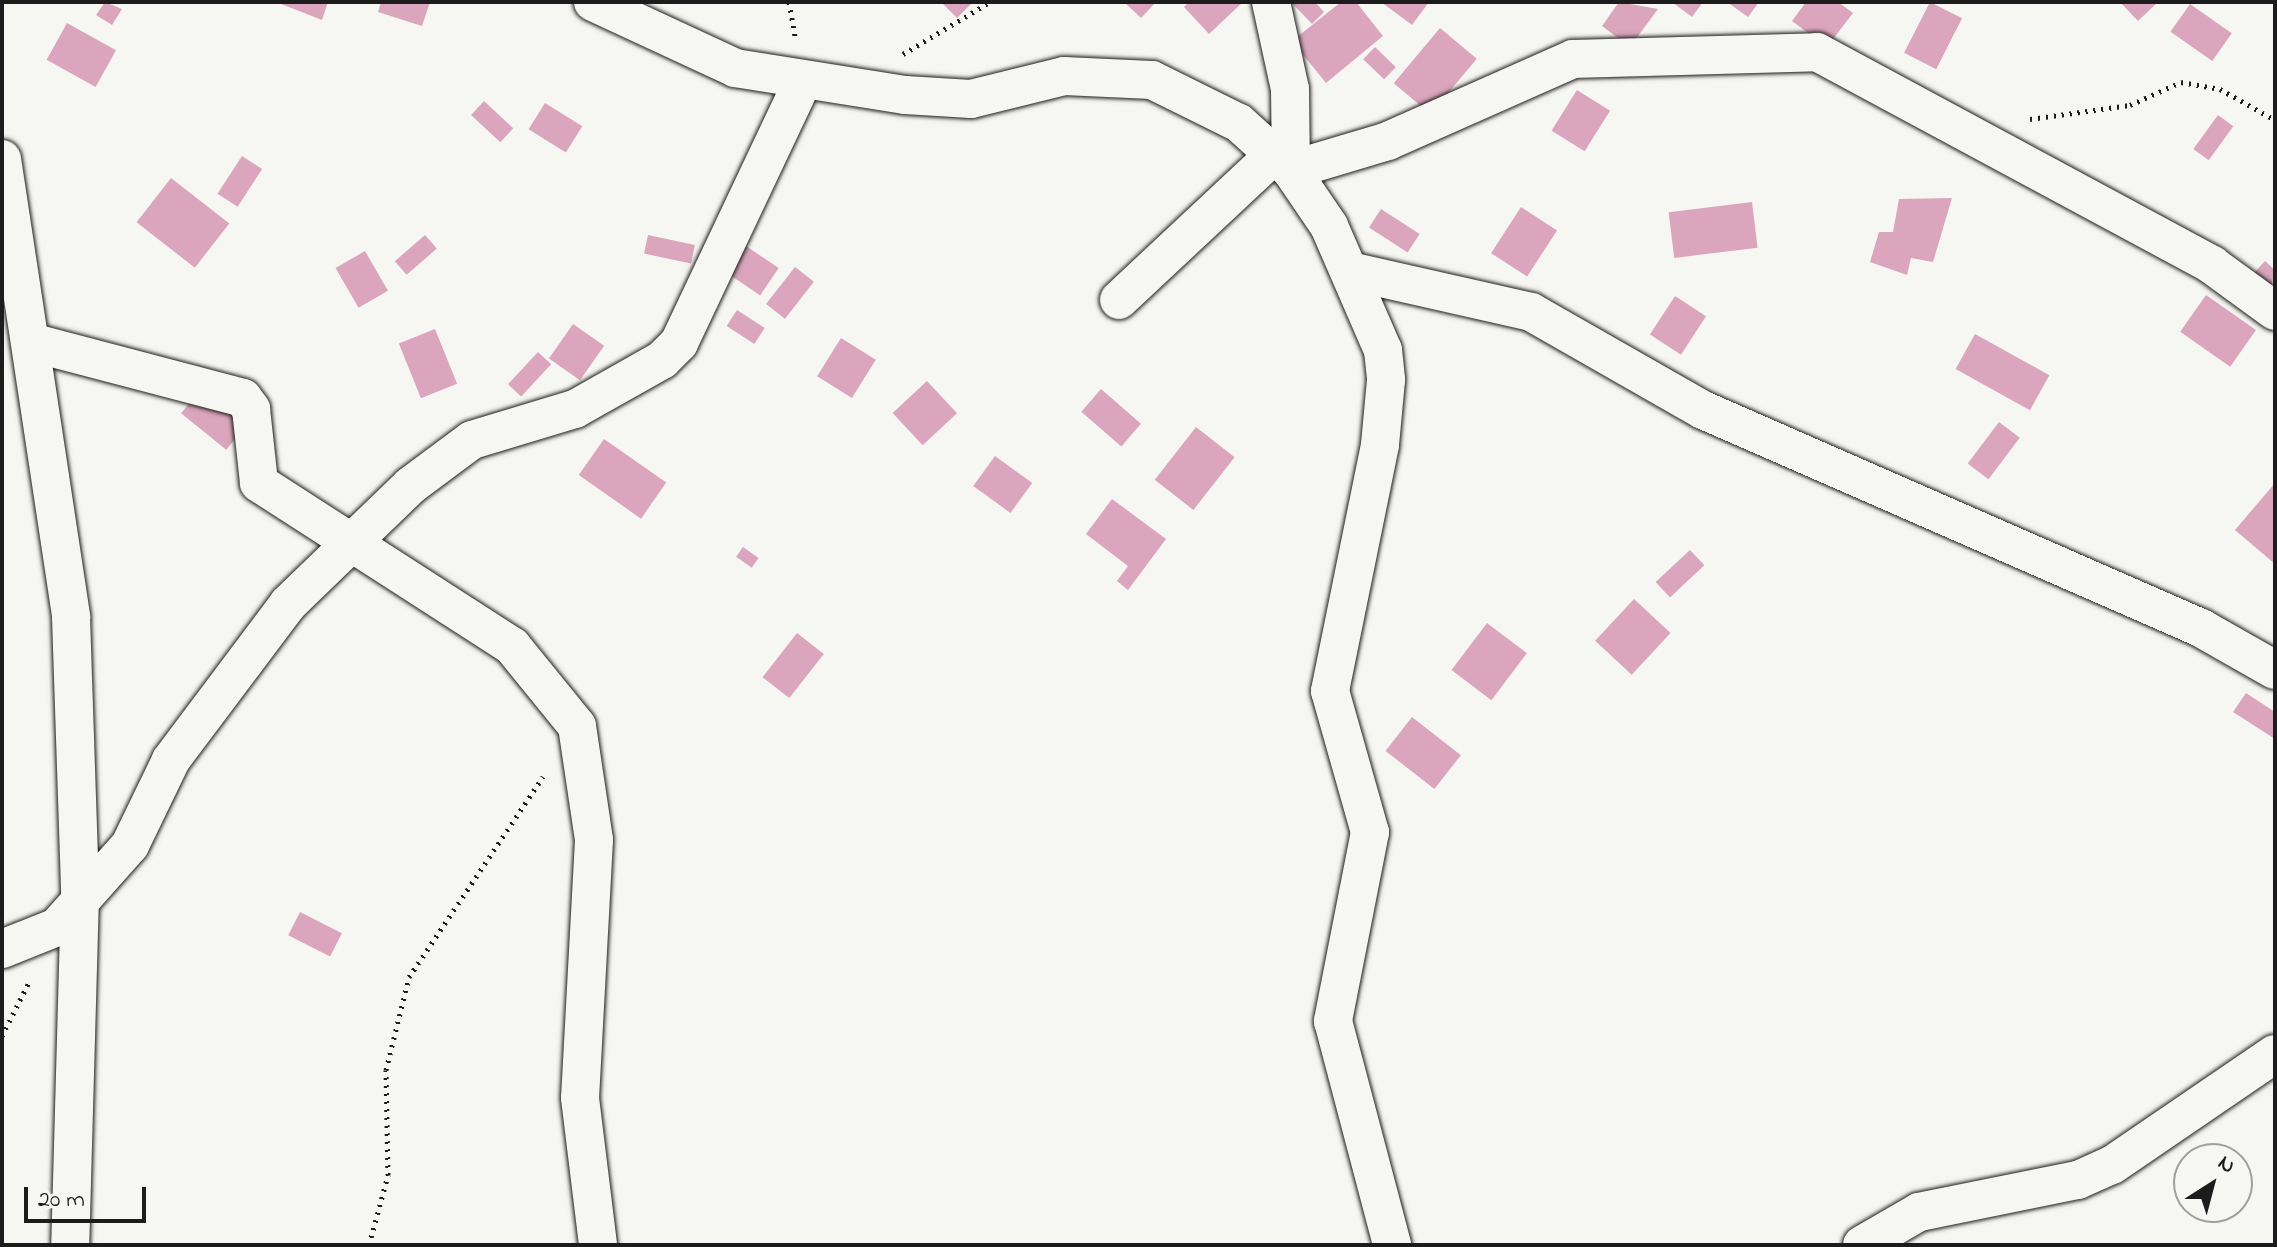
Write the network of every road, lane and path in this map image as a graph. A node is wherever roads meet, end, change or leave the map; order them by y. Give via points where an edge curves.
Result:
1 (593, 2) edge
2 (990, 2) edge
3 (1271, 2) edge
4 (820, 83) junction
5 (2275, 120) edge
6 (1969, 129) junction
7 (2, 159) edge
8 (1282, 163) junction
9 (1354, 272) junction
10 (1119, 300) dead end
11 (2275, 311) edge
12 (34, 343) junction
13 (352, 539) junction
14 (2275, 670) edge
15 (577, 726) junction
16 (80, 895) junction
17 (2, 949) edge
18 (2275, 1054) edge
19 (70, 1245) edge
20 (369, 1245) edge
21 (598, 1245) edge
22 (1392, 1245) edge
23 (1862, 1245) edge

1 - 4 street via 735,68
2 - 4 path via 944,35
3 - 8 street via 1290,89
4 - 8 street via 971,99 1064,76 1152,80 1197,96
4 - 13 street via 693,319 662,360 575,409 472,440
5 - 6 path via 2220,89 2181,82 2130,105 2078,117
6 - 8 street via 1817,52 1607,53 1558,64 1337,160
6 - 11 street via 2212,265
7 - 12 street
8 - 9 street
8 - 10 street
9 - 14 street via 1531,312 1703,410 2201,628
9 - 22 street via 1383,350 1386,380 1380,445 1330,691 1370,832 1332,1011 1338,1057
12 - 13 street via 230,389 251,409 259,483
12 - 16 street via 71,617
13 - 15 street via 512,646
13 - 16 street via 288,604 201,716 171,760 146,822
15 - 20 path via 409,977 386,1070 388,1175
15 - 21 street via 594,840 580,1098
16 - 17 street via 57,927
16 - 19 street
18 - 23 street via 2112,1165 2078,1180 1919,1212

